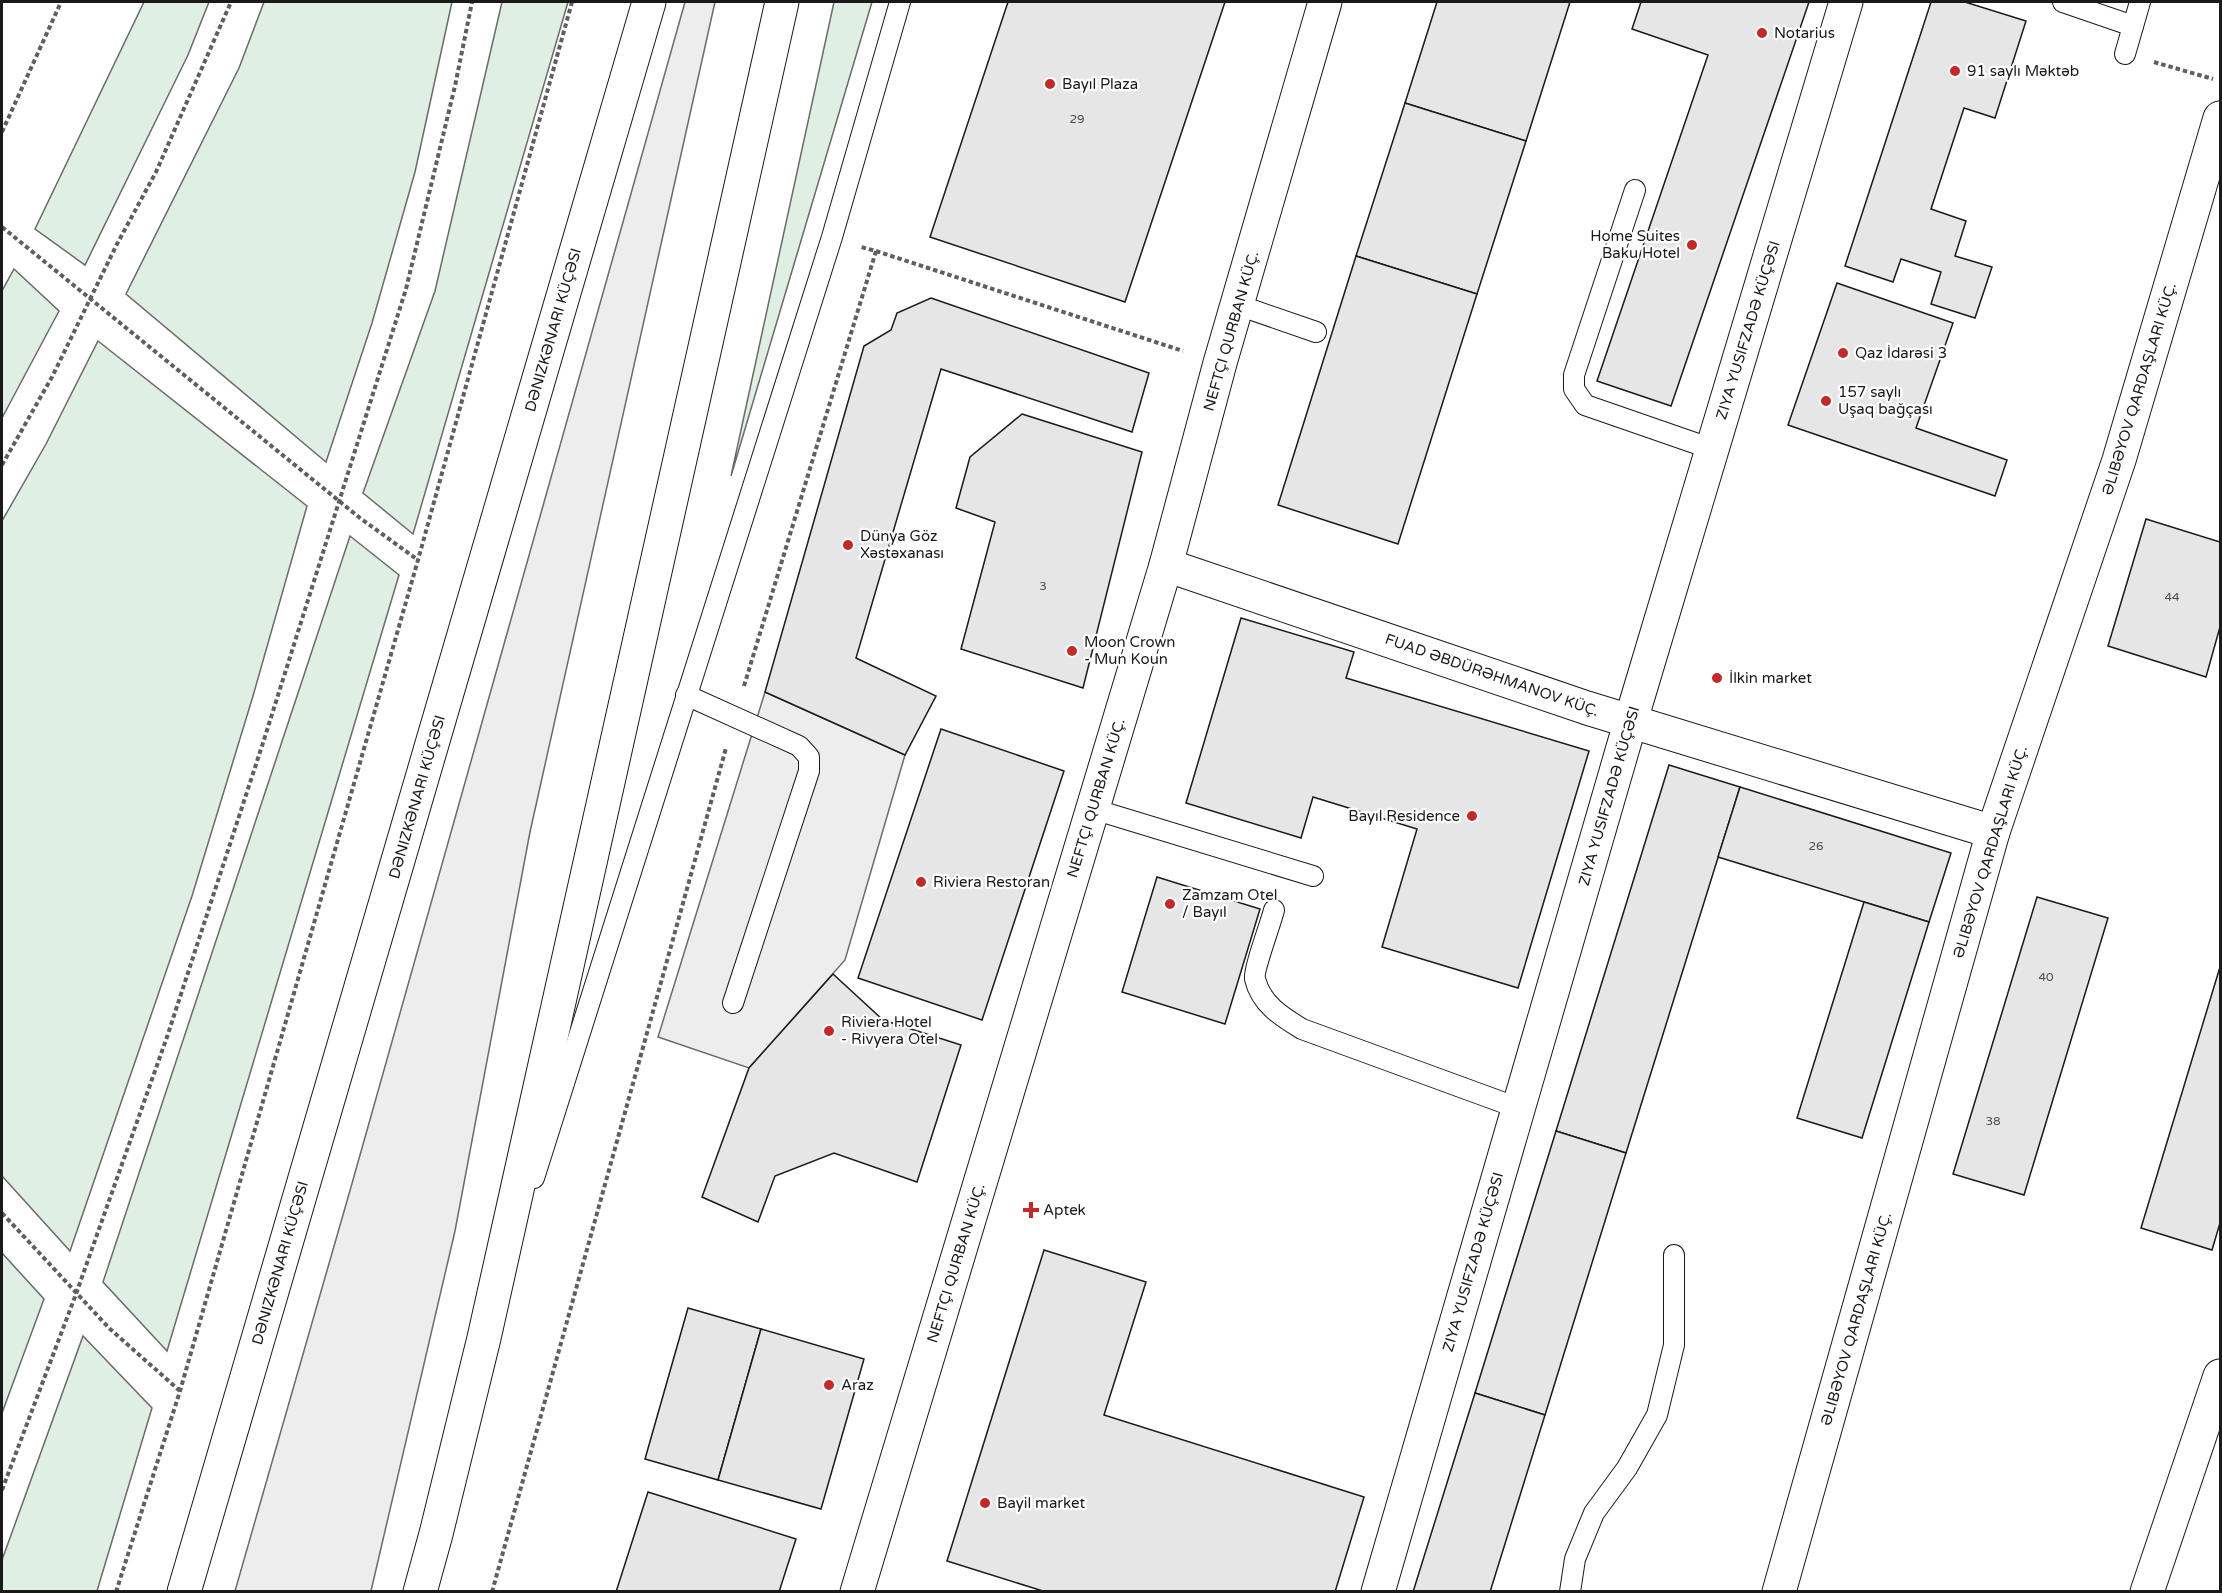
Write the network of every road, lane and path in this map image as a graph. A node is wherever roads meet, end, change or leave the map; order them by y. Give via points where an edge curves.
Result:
1 (61, 2) edge
2 (231, 2) edge
3 (472, 2) edge
4 (572, 2) edge
5 (649, 2) edge
6 (782, 2) edge
7 (900, 2) edge
8 (1326, 2) edge
9 (1846, 2) edge
10 (2062, 2) edge
11 (2140, 2) edge
12 (2133, 26) junction
13 (2125, 54) joint
14 (2220, 81) edge
15 (2220, 118) edge
16 (2, 132) edge
17 (1635, 190) dead end
18 (2, 227) edge
19 (832, 237) junction
20 (876, 251) junction
21 (90, 300) junction
22 (1238, 305) junction
23 (1316, 332) dead end
24 (1220, 363) junction
25 (1712, 449) junction
26 (2, 465) edge
27 (339, 501) junction
28 (418, 560) junction
29 (1166, 565) junction
30 (686, 696) junction
31 (734, 717) junction
32 (1630, 720) junction
33 (1093, 809) junction
34 (1993, 832) junction
35 (1312, 876) dead end
36 (1274, 910) dead end
37 (733, 1003) dead end
38 (1518, 1108) junction
39 (2, 1213) edge
40 (1674, 1254) dead end
41 (76, 1294) junction
42 (484, 1338) junction
43 (2220, 1376) edge
44 (180, 1391) junction
45 (2, 1490) edge
46 (116, 1592) edge
47 (184, 1592) edge
48 (420, 1592) edge
49 (492, 1592) edge
50 (857, 1592) edge
51 (1377, 1592) edge
52 (1570, 1592) edge
53 (1779, 1592) edge
54 (2147, 1592) edge

1 - 16 path
2 - 21 path via 156,172
3 - 27 path via 406,289
4 - 28 path
5 - 47 main road
6 - 42 main road
7 - 19 lane
8 - 22 main road, NEFTÇI QURBAN KÜÇ.
9 - 25 main road, ZIYA YUSIFZADƏ KÜÇƏSI
10 - 12 lane
11 - 12 lane
12 - 13 lane
13 - 14 path
15 - 34 main road via 2119,460
17 - 25 lane via 1574,375 1574,389 1586,405
18 - 21 path
19 - 20 path
19 - 30 lane
20 - 24 path
20 - 31 path
21 - 26 path
21 - 27 path
22 - 23 lane
22 - 24 main road, NEFTÇI QURBAN KÜÇ.
24 - 29 main road, NEFTÇI QURBAN KÜÇ.
25 - 32 main road, ZIYA YUSIFZADƏ KÜÇƏSI
27 - 28 path
27 - 41 path via 210,911
28 - 44 path
29 - 32 main road, FUAD ƏBDÜRƏHMANOV KÜÇ.
29 - 33 main road, NEFTÇI QURBAN KÜÇ.
30 - 31 lane
30 - 42 lane
31 - 37 lane via 799,746 809,757 809,771
31 - 49 path
32 - 34 main road, FUAD ƏBDÜRƏHMANOV KÜÇ.
32 - 38 main road, ZIYA YUSIFZADƏ KÜÇƏSI
33 - 35 lane
33 - 50 main road, NEFTÇI QURBAN KÜÇ.
34 - 53 main road
36 - 38 lane via 1254,977 1265,1001 1281,1017 1302,1029
38 - 51 main road, ZIYA YUSIFZADƏ KÜÇƏSI
39 - 41 path
40 - 52 lane via 1674,1345 1657,1415 1627,1468 1594,1514 1575,1559
41 - 44 path
41 - 45 path
42 - 48 main road
43 - 54 main road
44 - 46 path

